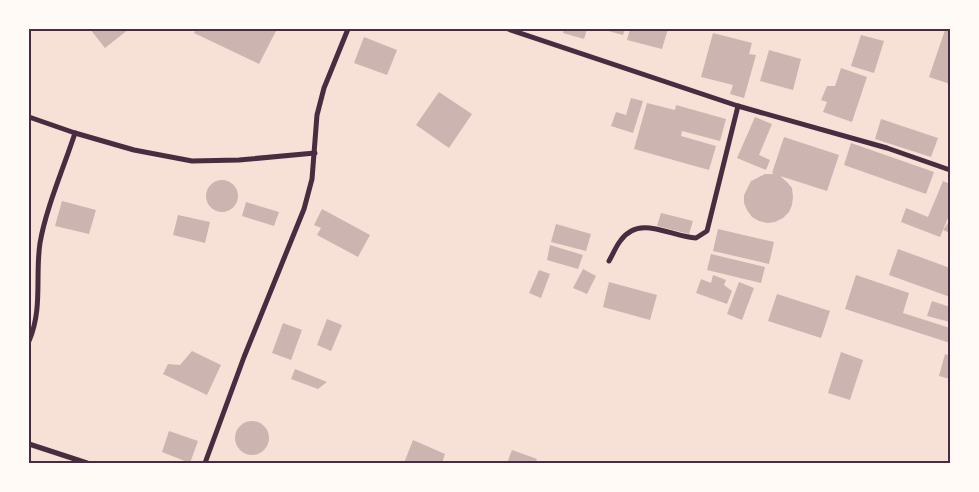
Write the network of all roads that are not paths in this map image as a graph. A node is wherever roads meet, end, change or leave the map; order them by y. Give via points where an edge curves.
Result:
1 (348, 29) edge
2 (508, 29) edge
3 (738, 106) junction
4 (29, 117) edge
5 (75, 133) junction
6 (315, 153) junction
7 (950, 170) edge
8 (609, 261) dead end
9 (29, 341) edge
10 (29, 444) edge
11 (87, 463) edge
12 (205, 463) edge

1 - 6 street via 324,88 317,115
2 - 3 street
3 - 7 street via 887,148
3 - 8 street via 707,231 696,238 643,227 621,240
4 - 5 street
5 - 6 street via 134,150 192,161
5 - 9 street via 43,228 37,316
6 - 12 street via 304,209
10 - 11 street

